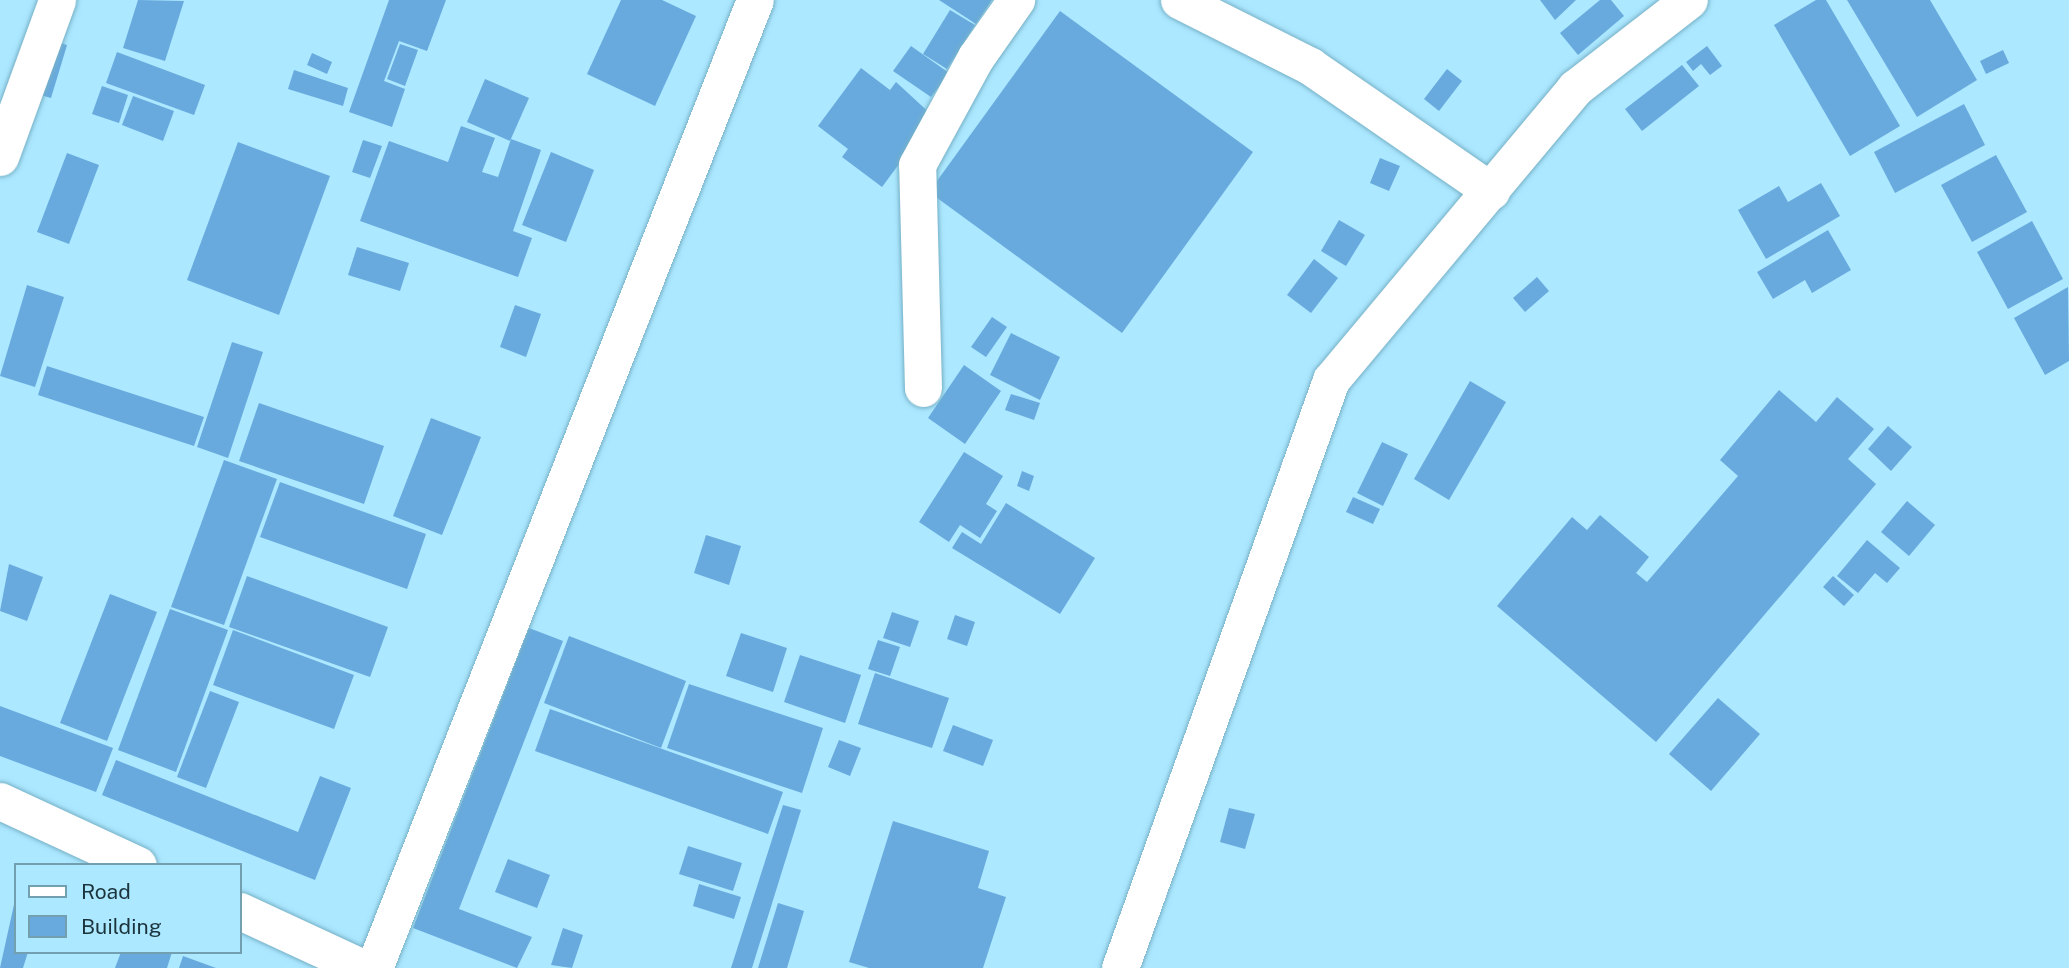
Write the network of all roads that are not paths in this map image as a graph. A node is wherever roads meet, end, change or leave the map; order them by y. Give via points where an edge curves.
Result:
1 (57, 0) edge
2 (755, 0) edge
3 (1016, 0) edge
4 (1179, 0) edge
5 (1689, 0) edge
6 (0, 157) edge
7 (1491, 191) junction
8 (923, 388) dead end
9 (0, 801) edge
10 (134, 863) edge
11 (242, 912) edge
12 (363, 968) edge
13 (374, 968) edge
14 (1120, 968) edge

1 - 6 street
2 - 13 street
3 - 8 street via 976,57 917,165
4 - 7 street via 1310,65
5 - 7 street via 1575,88
7 - 14 street via 1331,380
9 - 10 street
11 - 12 street

